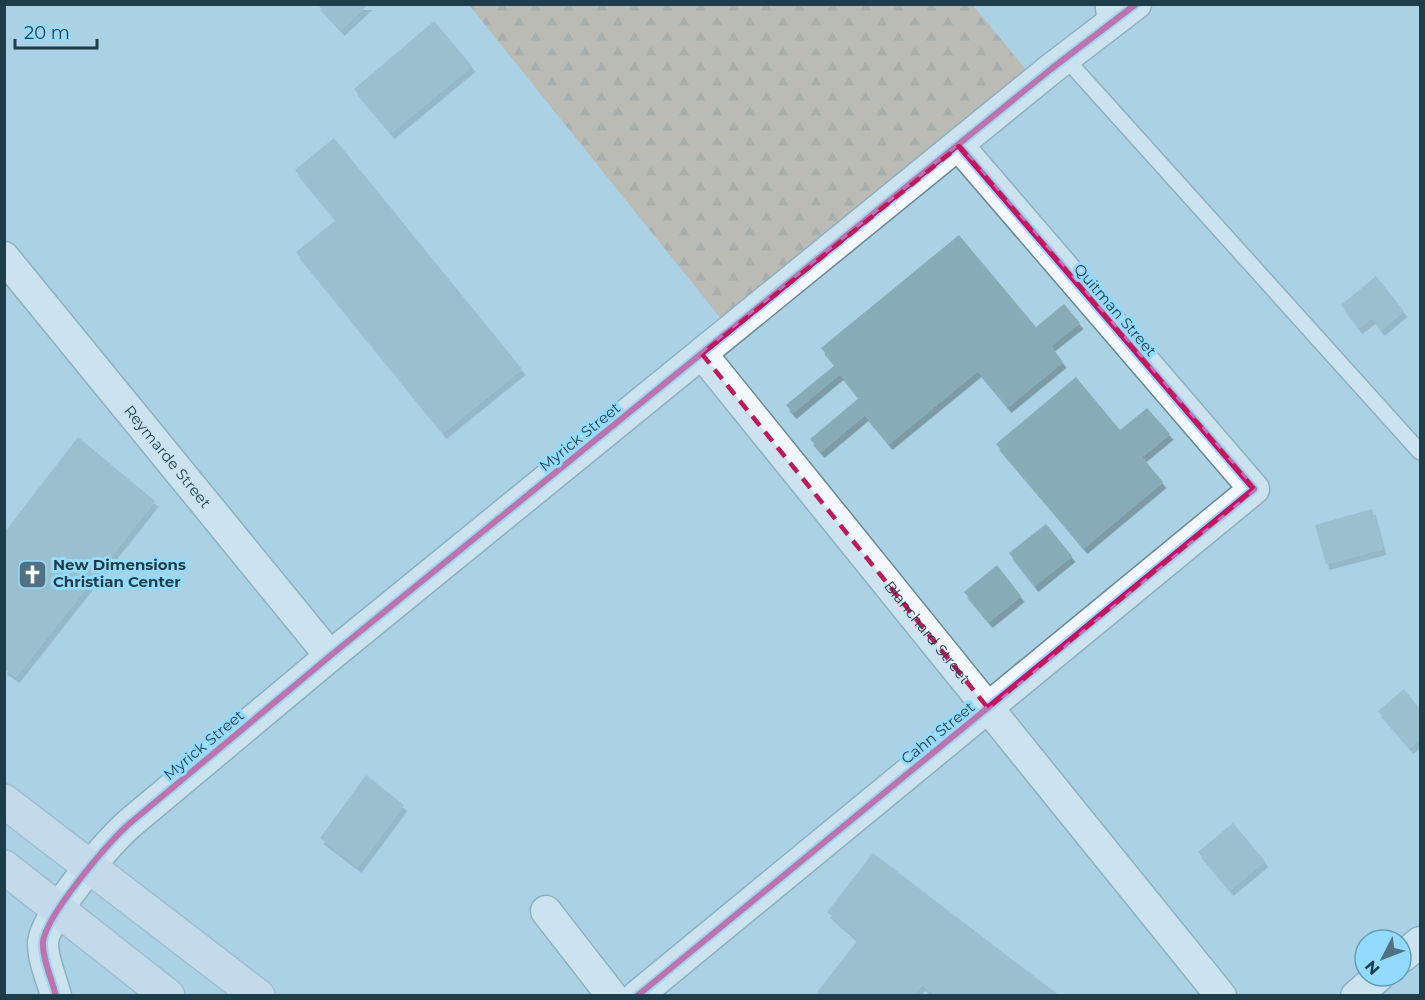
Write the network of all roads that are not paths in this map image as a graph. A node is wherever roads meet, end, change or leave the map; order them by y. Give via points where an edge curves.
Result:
1 (1136, 4) edge
2 (1105, 17) edge
3 (1067, 60) junction
4 (959, 146) junction
5 (4, 256) edge
6 (702, 354) junction
7 (1420, 452) edge
8 (1254, 489) joint
9 (330, 656) junction
10 (988, 708) junction
11 (4, 801) edge
12 (4, 867) edge
13 (90, 867) junction
14 (59, 908) junction
15 (546, 911) dead end
16 (56, 996) edge
17 (168, 996) edge
18 (258, 996) edge
19 (612, 996) edge
20 (637, 996) edge
21 (1221, 996) edge

1 - 2 street, Myrick Street
2 - 3 street, Myrick Street
3 - 4 street, Myrick Street
3 - 7 lane
4 - 6 street, Myrick Street
4 - 8 street, Quitman Street
5 - 9 street, Reymarde Street
6 - 9 street, Myrick Street
6 - 10 street, Blanchard Street
8 - 10 street, Cahn Street
9 - 13 street, Myrick Street via 113,838
10 - 20 street, Cahn Street
10 - 21 street, Blanchard Street
11 - 13 main road
12 - 14 main road
13 - 14 street, Myrick Street
13 - 18 main road
14 - 16 street, Myrick Street via 43,942
14 - 17 main road
15 - 19 street

